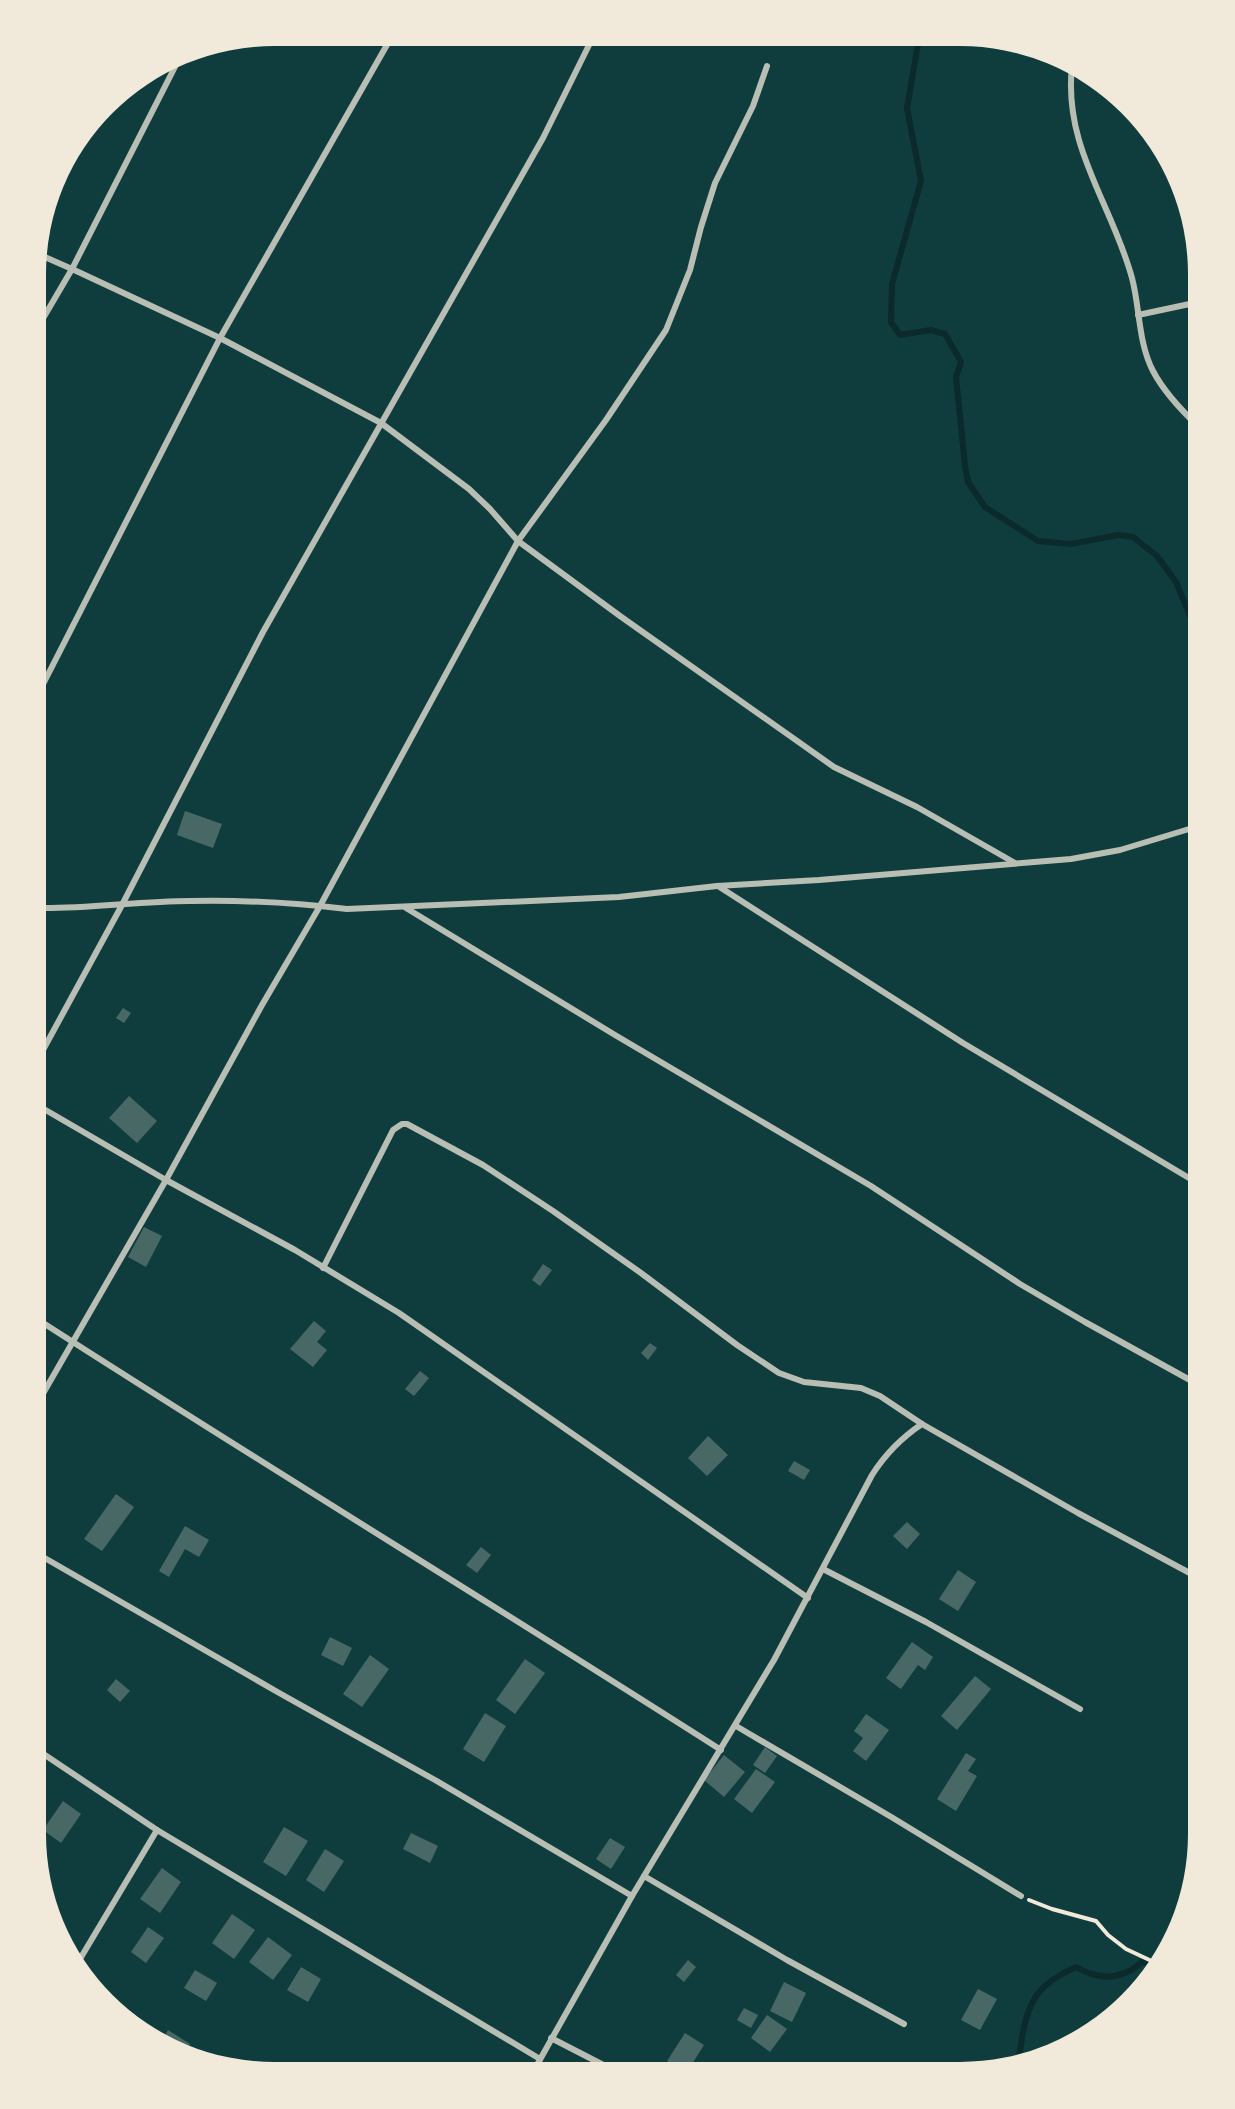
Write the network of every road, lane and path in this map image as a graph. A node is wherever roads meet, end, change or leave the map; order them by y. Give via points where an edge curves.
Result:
1 (386, 46) edge
2 (589, 46) edge
3 (766, 66) dead end
4 (173, 70) edge
5 (1072, 76) edge
6 (47, 258) edge
7 (72, 269) junction
8 (1188, 304) edge
9 (46, 313) edge
10 (1138, 315) junction
11 (220, 339) junction
12 (1188, 415) edge
13 (381, 423) junction
14 (518, 541) junction
15 (46, 680) edge
16 (1188, 829) edge
17 (1015, 863) junction
18 (717, 886) junction
19 (122, 904) junction
20 (320, 906) junction
21 (46, 908) edge
22 (406, 908) junction
23 (46, 1044) edge
24 (46, 1110) edge
25 (1188, 1177) edge
26 (166, 1180) junction
27 (323, 1268) junction
28 (46, 1325) edge
29 (73, 1342) junction
30 (1188, 1379) edge
31 (46, 1388) edge
32 (922, 1424) junction
33 (46, 1558) edge
34 (823, 1569) junction
35 (1188, 1573) edge
36 (808, 1598) junction
37 (1080, 1709) dead end
38 (736, 1726) junction
39 (721, 1750) junction
40 (46, 1756) edge
41 (157, 1830) junction
42 (644, 1876) junction
43 (632, 1896) junction
44 (1021, 1896) joint
45 (82, 1956) edge
46 (1150, 1960) edge
47 (904, 2024) dead end
48 (551, 2038) junction
49 (540, 2059) junction
50 (538, 2062) edge
51 (598, 2062) edge

1 - 11 street
2 - 13 street via 543,138
3 - 14 street via 758,94 715,183 690,270 666,330
4 - 7 street
5 - 10 street via 1075,132 1132,279
6 - 7 street
7 - 9 street
7 - 11 street
8 - 10 street
10 - 12 street via 1153,371
11 - 13 street
11 - 15 street
13 - 14 street via 469,489
13 - 19 street via 263,632
14 - 17 street via 834,767 917,807
14 - 20 street
16 - 17 street via 1120,850
17 - 18 street
18 - 22 street via 619,897
18 - 25 street via 963,1042
19 - 20 street via 190,901
19 - 21 street
19 - 23 street
20 - 22 street
20 - 26 street
22 - 30 street via 871,1186 1020,1284
24 - 26 street
26 - 27 street
26 - 29 street
27 - 32 street via 393,1130 407,1124 483,1165 553,1211 779,1373 804,1382 861,1388
27 - 36 street via 399,1313
28 - 29 street
29 - 31 street
29 - 39 street
32 - 34 street via 903,1437 880,1463
32 - 35 street
33 - 43 street
34 - 36 street
34 - 37 street
36 - 38 street
38 - 39 street
38 - 44 street
39 - 42 street
40 - 41 street
41 - 45 street
41 - 49 street
42 - 43 street
42 - 47 street
43 - 48 street
44 - 46 path via 1096,1921 1126,1949
48 - 49 street
48 - 51 street
49 - 50 street

